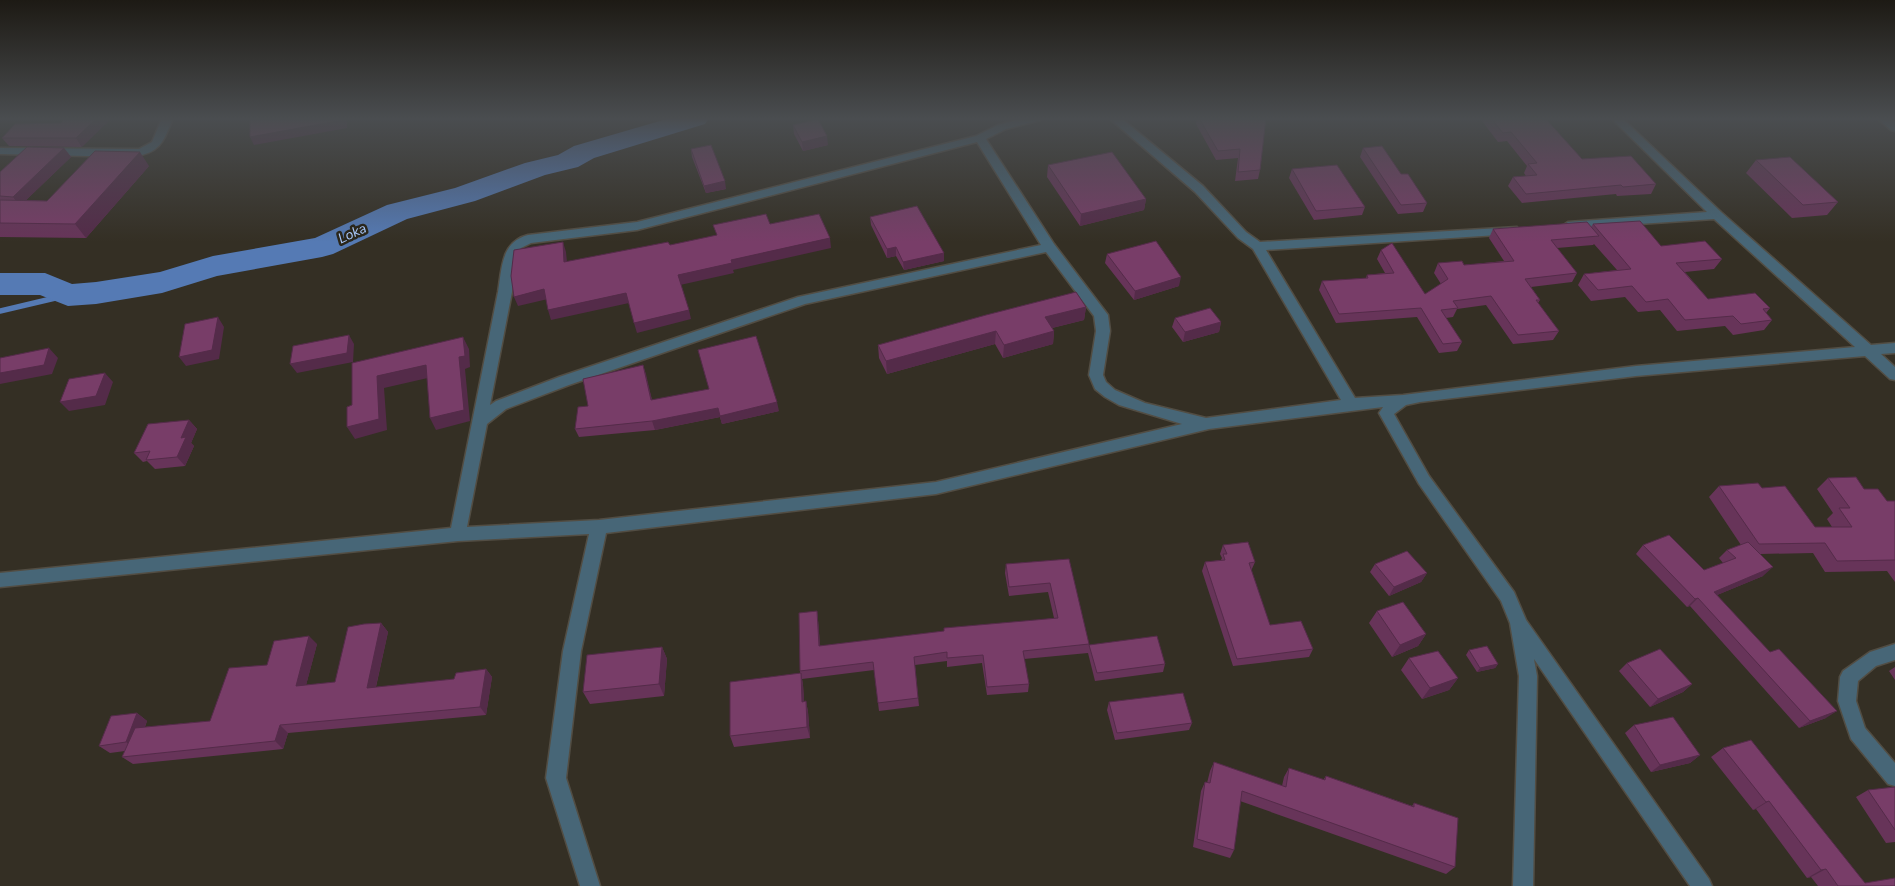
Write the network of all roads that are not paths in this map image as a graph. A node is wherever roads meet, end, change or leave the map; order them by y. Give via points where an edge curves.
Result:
1 (897, 159) edge
2 (994, 159) edge
3 (1163, 159) edge
4 (1659, 159) edge
5 (1716, 215) junction
6 (1551, 227) edge
7 (1522, 229) edge
8 (1258, 246) junction
9 (1049, 247) junction
10 (1895, 348) edge
11 (1869, 350) junction
12 (1895, 375) edge
13 (1402, 400) junction
14 (1350, 404) junction
15 (480, 421) junction
16 (1209, 423) junction
17 (599, 527) junction
18 (458, 534) junction
19 (0, 580) edge
20 (1519, 623) junction
21 (1895, 652) edge
22 (1895, 777) edge
23 (590, 886) edge
24 (1523, 886) edge
25 (1702, 886) edge

1 - 15 street via 637,226 528,239 516,245 510,255 506,292
2 - 9 street
3 - 8 street via 1199,189 1242,235
4 - 5 street
5 - 6 street
5 - 11 street
7 - 8 street
8 - 14 street
9 - 15 street via 803,300 564,381 501,405
9 - 16 street via 1101,315 1104,327 1096,376 1101,387 1145,409
10 - 11 street
11 - 12 street
11 - 13 street via 1636,371
13 - 14 street
13 - 20 street via 1386,413 1424,480 1508,597
14 - 16 street
15 - 18 street
16 - 17 street via 936,488
17 - 18 street
17 - 23 street via 572,651 556,778
18 - 19 street
20 - 24 street via 1528,676
20 - 25 street
21 - 22 street via 1864,662 1849,676 1847,701 1858,733

